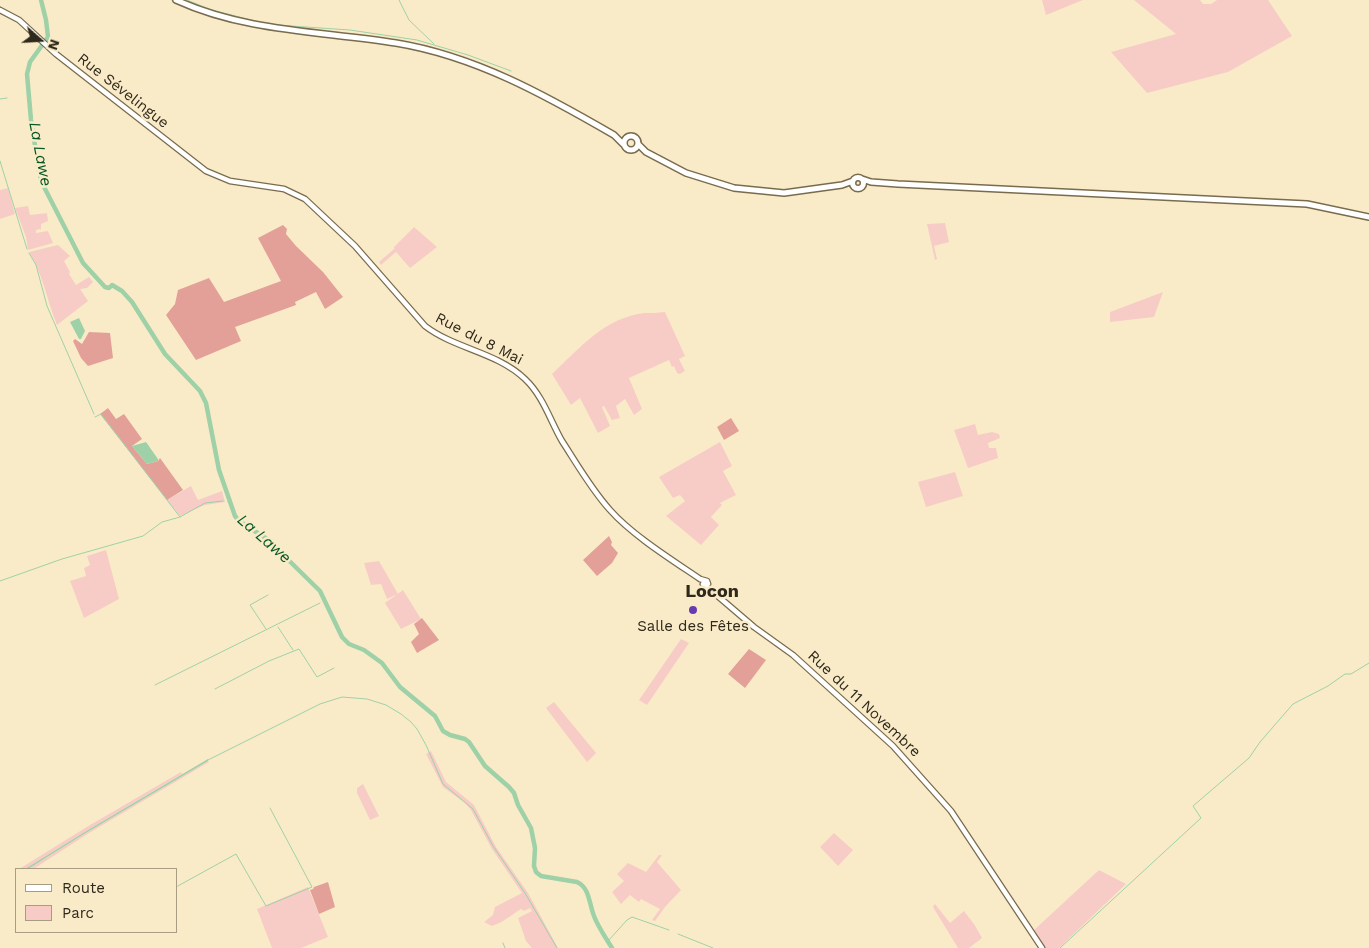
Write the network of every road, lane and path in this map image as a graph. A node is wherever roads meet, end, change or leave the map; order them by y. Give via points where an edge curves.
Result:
1 (176, 0) edge
2 (0, 10) edge
3 (614, 135) junction
4 (627, 137) junction
5 (623, 144) junction
6 (638, 144) junction
7 (635, 150) junction
8 (646, 152) junction
9 (862, 179) junction
10 (853, 180) junction
11 (236, 183) joint
12 (879, 183) junction
13 (842, 185) junction
14 (863, 186) junction
15 (853, 187) junction
16 (1369, 217) edge
17 (705, 583) joint
18 (1042, 948) edge

1 - 3 main road via 242,23 373,39 445,53 524,85
2 - 11 main road, Rue Sévelingue via 16,17 44,44 199,166
3 - 4 main road
3 - 5 main road
4 - 5 main road
4 - 6 main road via 635,137
5 - 7 main road via 627,150
6 - 7 main road
6 - 8 main road
7 - 8 main road
8 - 13 main road via 686,173 734,188 784,193
9 - 10 main road
9 - 12 main road
9 - 14 main road
10 - 13 main road
10 - 15 main road
11 - 17 main road, Rue du 8 Mai via 273,187 301,196 349,240 425,326 495,359 522,376 535,390 562,439 610,510 634,533
12 - 14 main road
12 - 16 main road via 1307,204
13 - 15 main road
14 - 15 main road
17 - 18 main road, Rue du 11 Novembre via 754,627 805,665 887,739 951,810

